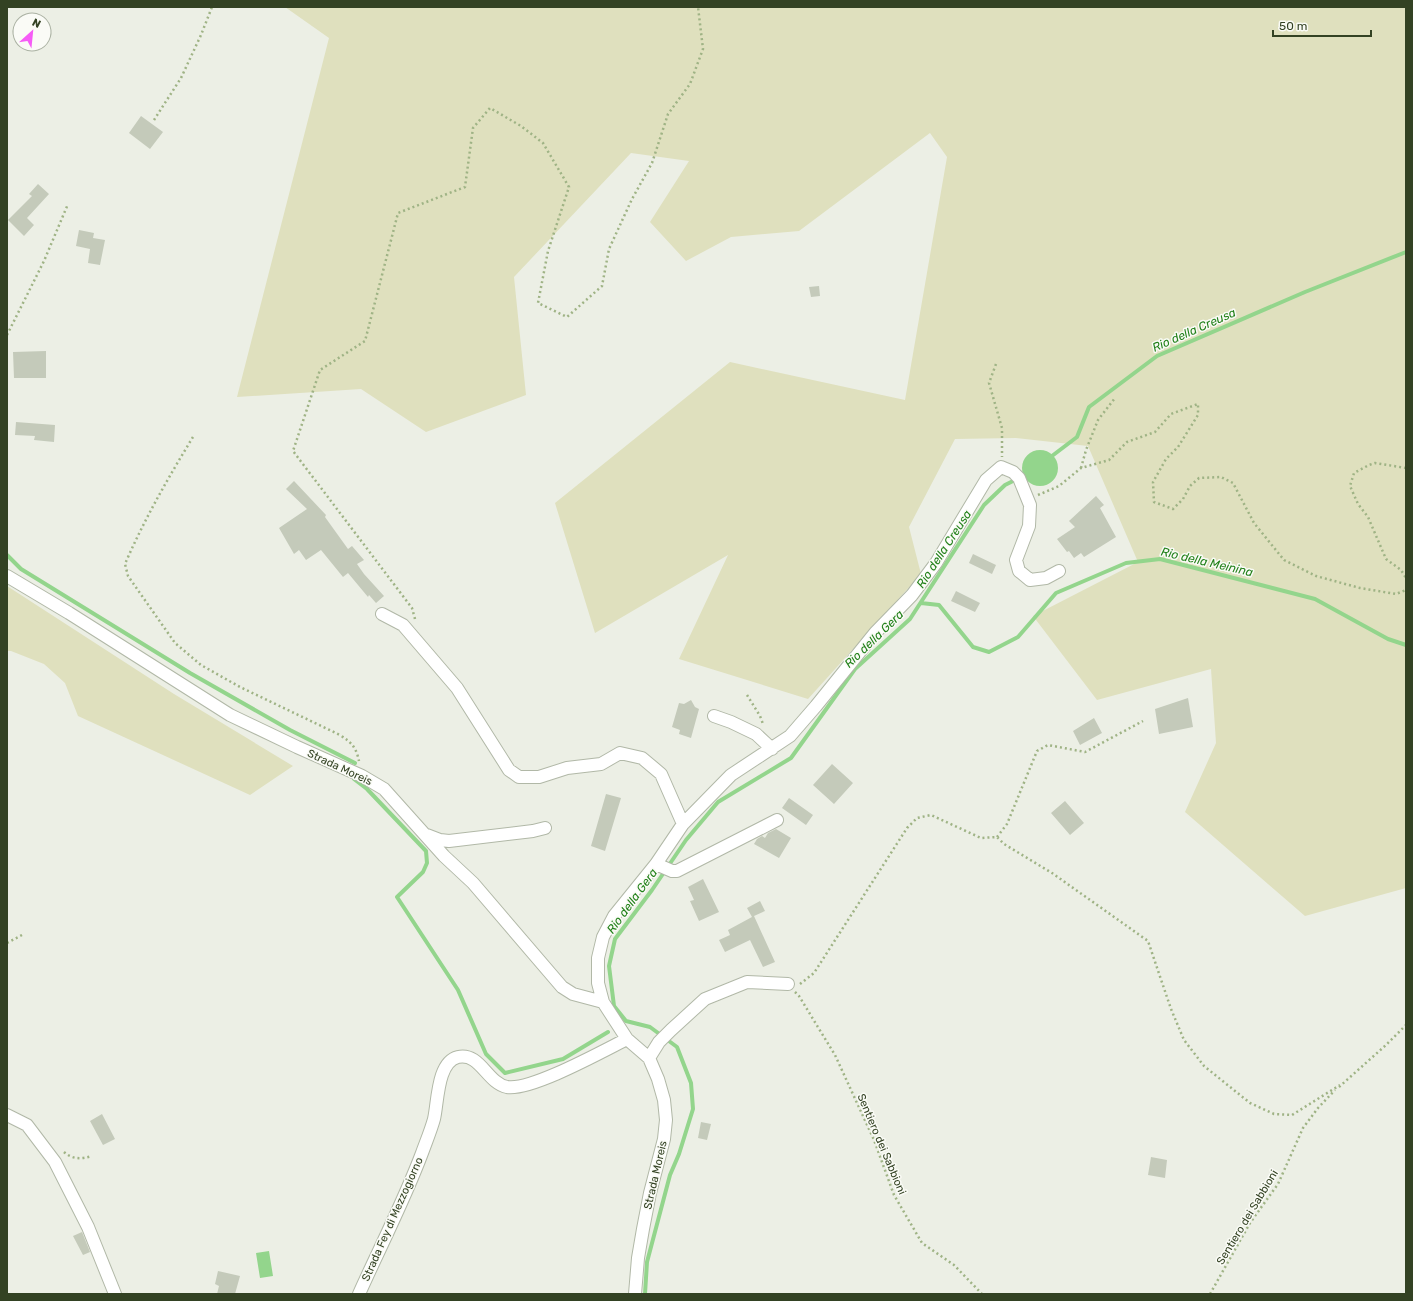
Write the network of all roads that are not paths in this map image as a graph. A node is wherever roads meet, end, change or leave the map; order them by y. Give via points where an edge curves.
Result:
1 (1059, 571) dead end
2 (7, 576) edge
3 (382, 614) dead end
4 (714, 716) dead end
5 (772, 749) junction
6 (777, 820) dead end
7 (683, 824) junction
8 (545, 828) dead end
9 (427, 835) junction
10 (664, 868) junction
11 (788, 984) road end
12 (603, 1002) junction
13 (627, 1039) junction
14 (649, 1058) junction
15 (7, 1115) edge
16 (115, 1294) edge
17 (359, 1294) edge
18 (635, 1294) edge

1 - 5 street via 1046,578 1030,580 1019,571 1016,560 1029,526 1030,505 1019,478 1001,467 986,480 936,563 912,595 875,633 790,736
2 - 9 street, Strada Moreis via 230,715 362,776 384,790
3 - 7 street via 403,625 457,688 509,770 519,777 539,777 567,768 601,764 620,753 642,758 661,774
4 - 5 street via 756,734
5 - 7 street via 731,775
6 - 10 street via 677,870
7 - 10 street
8 - 9 street via 449,840
9 - 12 street, Strada Moreis via 444,856 473,883 562,987 573,994
10 - 12 street via 614,916 603,937 598,958 598,983
11 - 14 street via 747,982 705,998 659,1042
12 - 13 street
13 - 14 street
13 - 17 street, Strada Fey di Mezzogiorno via 524,1087 507,1087 493,1080 475,1060 467,1057 458,1057 449,1062 443,1072 434,1119 412,1181
14 - 18 street, Strada Moreis via 664,1100 666,1120 643,1229
15 - 16 street via 27,1125 55,1162 88,1227

